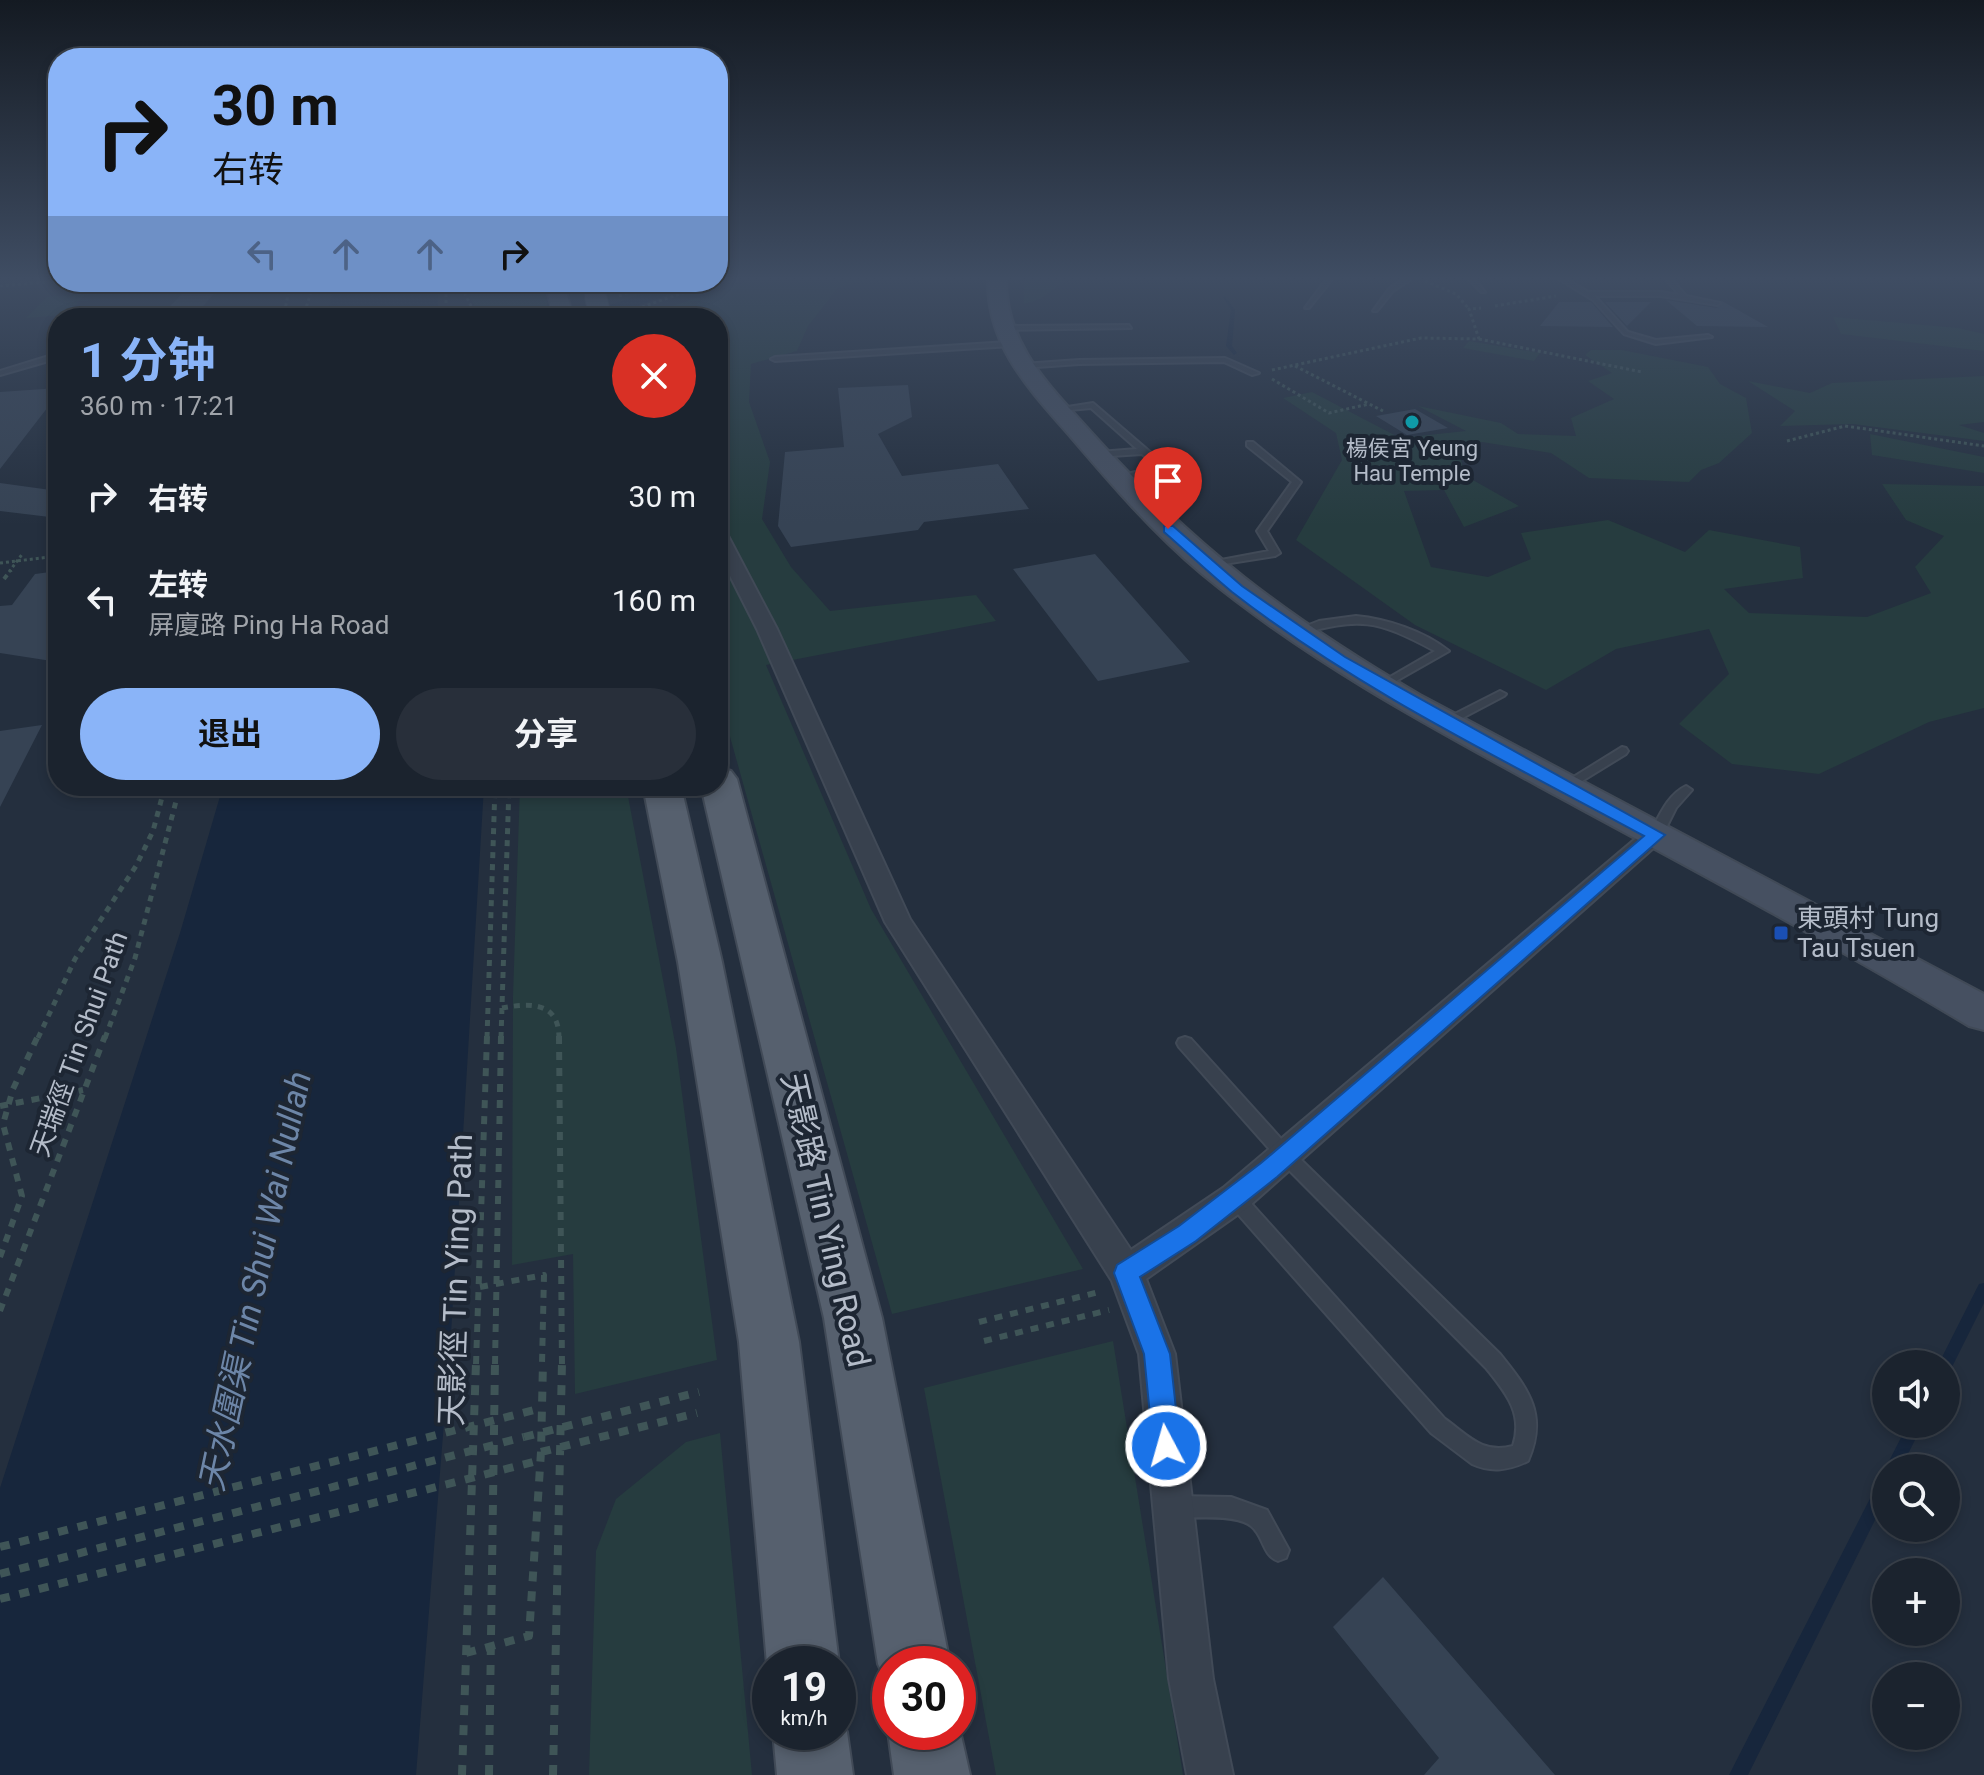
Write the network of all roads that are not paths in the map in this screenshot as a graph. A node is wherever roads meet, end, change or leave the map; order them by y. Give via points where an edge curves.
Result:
1 (43, 360) edge
2 (1022, 360) edge
3 (1070, 360) edge
4 (0, 373) edge
5 (1255, 373) road end
6 (1059, 409) junction
7 (1250, 444) dead end
8 (1145, 451) junction
9 (1099, 455) junction
10 (1121, 479) junction
11 (728, 553) edge
12 (1208, 565) junction
13 (1296, 632) junction
14 (1382, 686) junction
15 (1500, 694) dead end
16 (1445, 722) junction
17 (1622, 751) dead end
18 (1565, 786) junction
19 (1686, 790) dead end
20 (664, 796) edge
21 (722, 796) edge
22 (1656, 835) junction
23 (1984, 1014) edge
24 (1185, 1043) dead end
25 (1286, 1156) junction
26 (1235, 1198) junction
27 (1131, 1286) junction
28 (1173, 1507) junction
29 (1278, 1550) dead end
30 (801, 1646) edge
31 (911, 1646) edge
32 (812, 1750) edge
33 (928, 1750) edge
34 (815, 1775) edge
35 (932, 1775) edge
36 (1210, 1775) edge

1 - 4 lane
2 - 6 street
3 - 5 lane via 1225,360
6 - 8 lane via 1093,405
6 - 9 street
7 - 12 lane via 1297,482 1262,531 1275,553
8 - 9 lane
8 - 10 lane via 1154,460 1153,470
9 - 10 street
10 - 12 street
11 - 27 street via 898,922
12 - 13 street
13 - 14 street
13 - 14 lane via 1354,618 1392,624 1443,651
14 - 16 street
15 - 16 lane
16 - 18 street
17 - 18 lane
18 - 22 street
19 - 22 lane
20 - 30 main road via 769,1342
21 - 31 main road, 天影路 Tin Ying Road via 853,1318
22 - 23 street
22 - 25 street
24 - 25 lane
25 - 26 street
25 - 26 lane via 1493,1361 1521,1396 1530,1433 1521,1454 1500,1460 1479,1457 1438,1426
26 - 27 street
27 - 28 street via 1157,1354
28 - 29 lane via 1231,1508 1259,1518
28 - 36 street via 1191,1679
32 - 34 main road
33 - 35 main road

